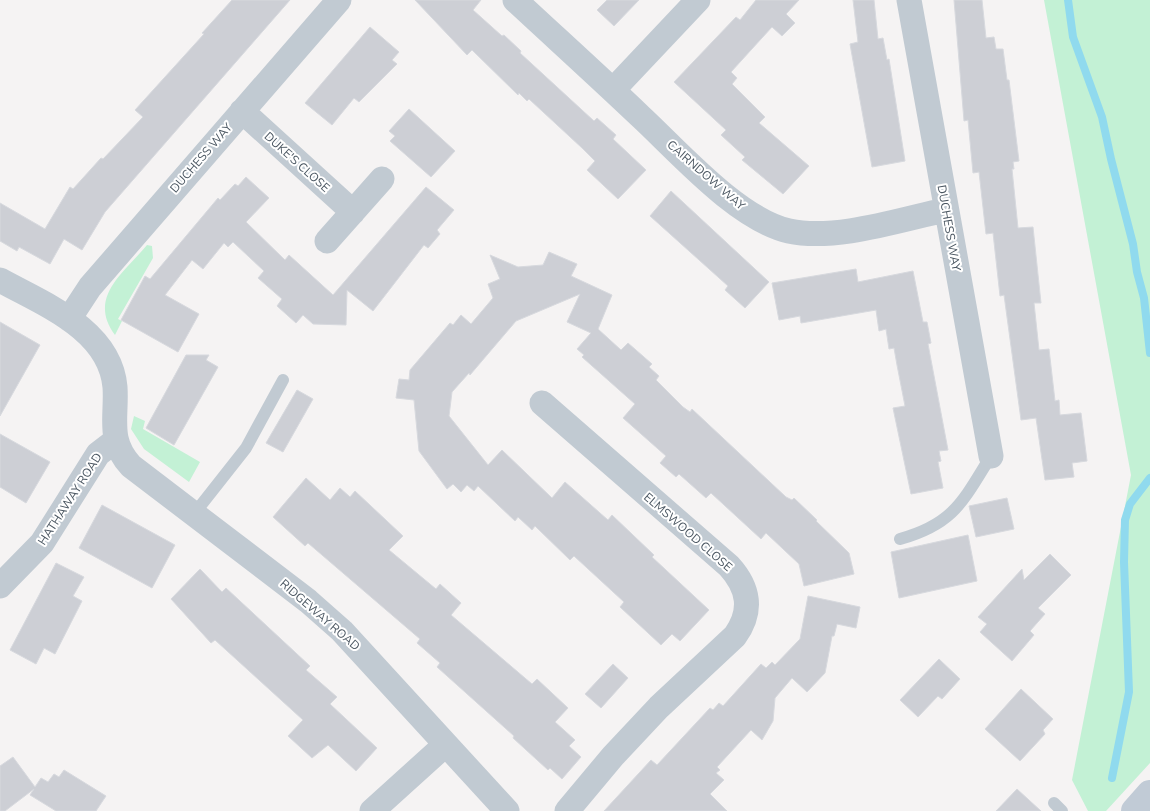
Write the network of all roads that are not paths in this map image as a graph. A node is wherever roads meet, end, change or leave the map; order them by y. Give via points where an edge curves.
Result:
1 (339, 0) edge
2 (515, 0) edge
3 (698, 0) edge
4 (909, 0) edge
5 (613, 90) junction
6 (242, 111) junction
7 (382, 179) dead end
8 (945, 210) junction
9 (353, 212) junction
10 (328, 241) dead end
11 (0, 280) edge
12 (69, 319) junction
13 (283, 380) dead end
14 (542, 403) dead end
15 (115, 441) junction
16 (991, 456) joint
17 (194, 514) junction
18 (900, 539) dead end
19 (0, 586) edge
20 (445, 745) junction
21 (1150, 794) edge
22 (372, 811) edge
23 (507, 811) edge
24 (567, 811) edge
25 (1135, 811) edge

1 - 6 street, DUCHESS WAY
2 - 5 street, CAIRNDOW WAY
3 - 5 street
4 - 8 street, DUCHESS WAY
5 - 8 street, CAIRNDOW WAY via 719,189 775,227 802,233 838,231
6 - 9 street, DUKE'S CLOSE
6 - 12 street, DUCHESS WAY via 90,287
7 - 9 street
8 - 16 street, DUCHESS WAY
9 - 10 street
11 - 12 street
12 - 15 street via 98,344 113,374
13 - 17 lane via 246,448
14 - 24 street, ELMSWOOD CLOSE via 729,566 740,579 747,605 742,626 735,636 659,707
15 - 17 street, RIDGEWAY ROAD via 131,466
15 - 19 street, HATHAWAY ROAD via 98,454 42,543
16 - 18 lane via 953,513 930,529
17 - 20 street, RIDGEWAY ROAD via 342,631
20 - 22 street
20 - 23 street, RIDGEWAY ROAD
21 - 25 main road

